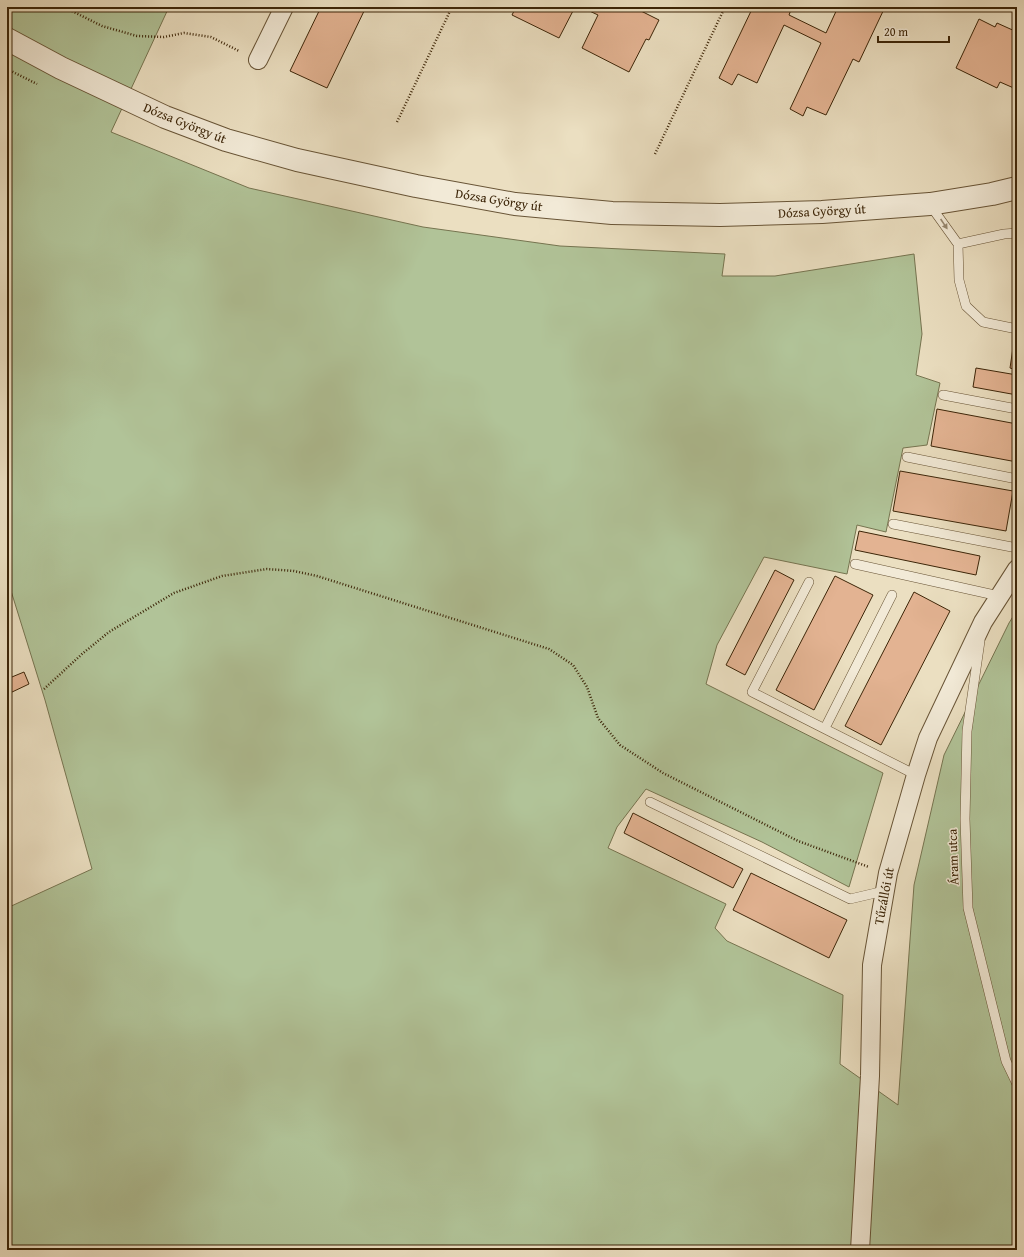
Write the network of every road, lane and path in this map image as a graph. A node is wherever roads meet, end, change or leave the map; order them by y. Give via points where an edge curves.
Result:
1 (64, 7) edge
2 (284, 7) edge
3 (452, 7) edge
4 (725, 7) edge
5 (7, 39) edge
6 (258, 60) joint
7 (397, 122) dead end
8 (655, 154) dead end
9 (1017, 188) edge
10 (930, 204) junction
11 (1017, 233) edge
12 (958, 244) junction
13 (1017, 329) edge
14 (943, 395) dead end
15 (1017, 409) edge
16 (907, 457) dead end
17 (1017, 479) edge
18 (893, 524) dead end
19 (1017, 548) edge
20 (855, 564) dead end
21 (1017, 569) edge
22 (809, 582) dead end
23 (892, 595) dead end
24 (999, 596) junction
25 (983, 622) junction
26 (44, 689) dead end
27 (825, 728) junction
28 (916, 775) junction
29 (650, 802) dead end
30 (888, 873) junction
31 (884, 891) junction
32 (1017, 1084) edge
33 (860, 1250) edge

1 - 6 path via 102,26 136,36 164,37 184,33 211,37
2 - 6 street
3 - 7 path
4 - 8 path
5 - 10 street, Dózsa György út via 61,68 165,117 226,140 297,160 515,204 612,213 720,215 822,212
9 - 10 street, Dózsa György út
10 -> 12 lane
11 - 12 lane
12 - 13 lane via 959,280 966,306 983,322
14 - 15 lane
16 - 17 lane
18 - 19 lane
20 - 24 lane
21 - 24 street, Tűzállói út
22 - 27 lane via 752,692
23 - 27 lane
24 - 25 street, Tűzállói út
25 - 28 street, Tűzállói út via 928,738
25 - 32 lane, Áram utca via 967,731 965,820 968,908 1006,1061
26 - 30 path via 109,632 174,593 222,576 267,569 294,571 324,578 549,649 573,665 587,687 598,718 620,745 663,773 798,841
27 - 28 lane
28 - 30 street, Tűzállói út
29 - 31 lane via 850,898
30 - 31 street, Tűzállói út
31 - 33 street, Tűzállói út via 872,965 870,1076

